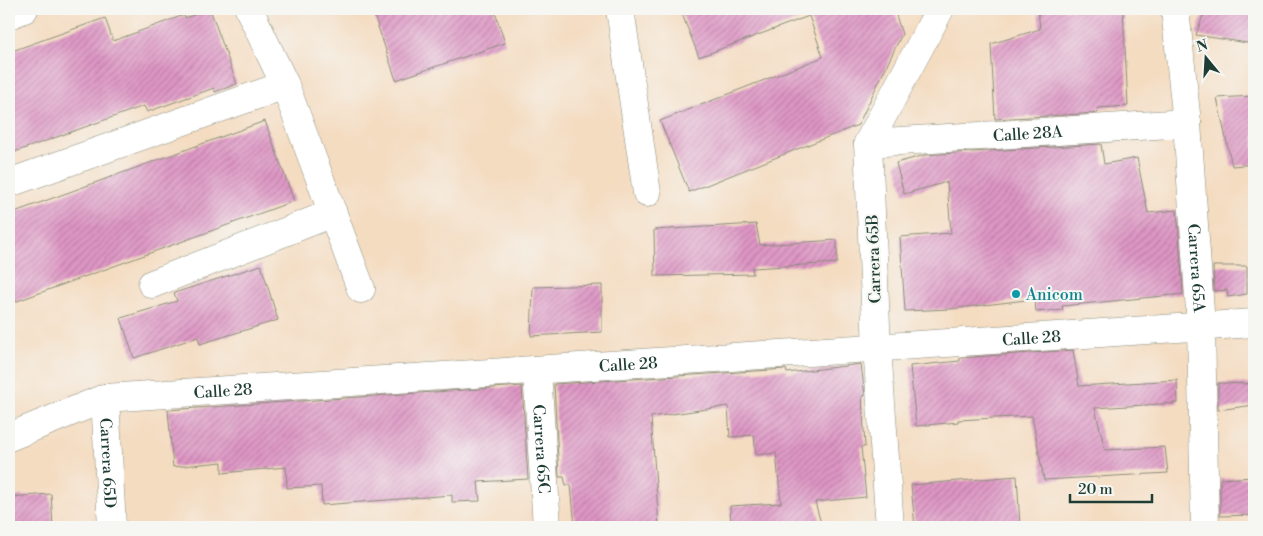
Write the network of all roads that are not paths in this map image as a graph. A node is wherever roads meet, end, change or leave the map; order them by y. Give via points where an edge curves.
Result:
1 (24, 9) edge
2 (249, 9) edge
3 (620, 9) edge
4 (940, 9) edge
5 (1175, 9) edge
6 (9, 15) edge
7 (285, 85) junction
8 (1186, 123) junction
9 (868, 142) junction
10 (9, 184) edge
11 (647, 193) dead end
12 (333, 214) junction
13 (152, 284) dead end
14 (362, 289) dead end
15 (1254, 324) edge
16 (1201, 326) junction
17 (877, 348) junction
18 (537, 370) junction
19 (105, 398) junction
20 (9, 437) edge
21 (112, 527) edge
22 (547, 527) edge
23 (890, 527) edge
24 (1205, 527) edge

1 - 6 street
2 - 7 street
3 - 11 street
4 - 9 street
5 - 8 street, Carrera 65A
7 - 10 street
7 - 12 street
8 - 9 street, Calle 28A
8 - 16 street, Carrera 65A
9 - 17 street, Carrera 65B
12 - 13 street
12 - 14 street
15 - 16 street, Calle 28
16 - 17 street, Calle 28
16 - 24 street, Carrera 65A
17 - 18 street, Calle 28
17 - 23 street, Carrera 65B
18 - 19 street, Calle 28
18 - 22 street, Carrera 65C
19 - 20 street, Calle 28
19 - 21 street, Carrera 65D

